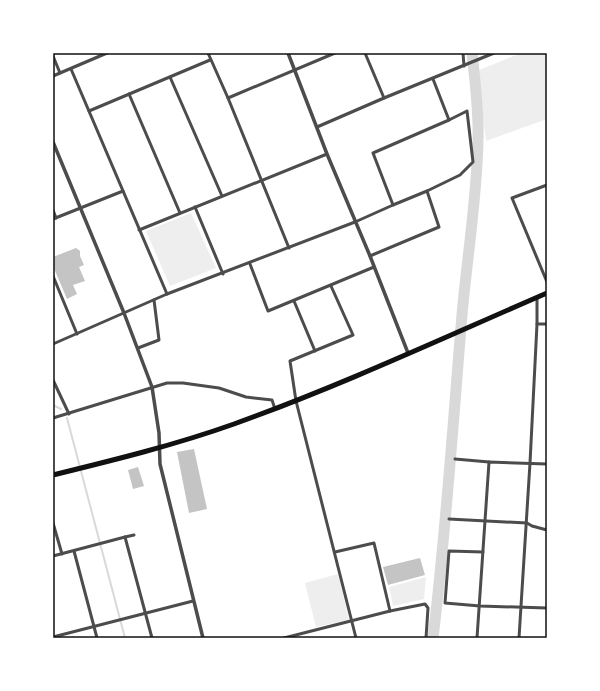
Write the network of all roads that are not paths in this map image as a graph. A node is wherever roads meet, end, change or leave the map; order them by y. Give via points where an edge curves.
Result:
1 (107, 53) edge
2 (208, 53) edge
3 (288, 53) edge
4 (335, 53) edge
5 (365, 53) edge
6 (463, 53) edge
7 (494, 53) edge
8 (330, 54) edge
9 (53, 56) edge
10 (210, 60) junction
11 (465, 65) junction
12 (71, 69) junction
13 (295, 71) junction
14 (60, 73) junction
15 (53, 76) edge
16 (170, 77) junction
17 (433, 79) junction
18 (130, 94) junction
19 (228, 98) junction
20 (384, 98) junction
21 (89, 110) junction
22 (449, 120) junction
23 (317, 127) junction
24 (53, 142) edge
25 (327, 154) junction
26 (261, 180) junction
27 (547, 185) edge
28 (123, 191) junction
29 (427, 192) junction
30 (222, 196) junction
31 (393, 205) junction
32 (195, 207) junction
33 (81, 208) junction
34 (53, 210) edge
35 (180, 213) junction
36 (55, 219) edge
37 (355, 222) junction
38 (139, 230) junction
39 (289, 248) junction
40 (370, 256) junction
41 (250, 264) junction
42 (374, 267) junction
43 (223, 274) junction
44 (53, 276) edge
45 (547, 282) edge
46 (331, 286) junction
47 (547, 293) edge
48 (167, 294) junction
49 (537, 298) junction
50 (154, 300) junction
51 (294, 301) junction
52 (124, 313) junction
53 (537, 324) junction
54 (547, 324) edge
55 (77, 334) junction
56 (53, 344) edge
57 (138, 348) junction
58 (315, 351) junction
59 (408, 353) junction
60 (53, 380) edge
61 (152, 387) junction
62 (296, 401) junction
63 (275, 409) junction
64 (69, 414) junction
65 (53, 418) edge
66 (159, 447) junction
67 (455, 459) dead end
68 (488, 462) junction
69 (530, 463) junction
70 (547, 464) edge
71 (53, 475) edge
72 (449, 519) dead end
73 (485, 521) junction
74 (53, 523) edge
75 (527, 523) junction
76 (547, 530) edge
77 (134, 535) dead end
78 (125, 537) junction
79 (74, 551) junction
80 (335, 552) junction
81 (483, 552) junction
82 (62, 554) junction
83 (53, 556) edge
84 (193, 602) junction
85 (480, 606) junction
86 (521, 606) junction
87 (547, 608) edge
88 (390, 612) junction
89 (145, 614) junction
90 (352, 621) junction
91 (94, 626) junction
92 (53, 637) edge
93 (97, 638) edge
94 (152, 638) edge
95 (202, 638) edge
96 (284, 638) edge
97 (356, 638) edge
98 (426, 638) edge
99 (477, 638) edge
100 (519, 638) edge

1 - 12 street
2 - 10 street
3 - 13 street
4 - 8 street
5 - 20 street
6 - 11 street
7 - 11 street
8 - 13 street
9 - 14 street
10 - 16 street
10 - 19 street
11 - 17 street
12 - 14 street
12 - 21 street
13 - 19 street
13 - 23 street
14 - 15 street
16 - 18 street
16 - 30 street
17 - 20 street
17 - 22 street
18 - 21 street
18 - 35 street
19 - 26 street
20 - 23 street
21 - 28 street
22 - 29 street via 467,111 473,162 460,175
22 - 31 street via 374,153
23 - 25 street
24 - 33 street
25 - 26 street
25 - 37 street
26 - 30 street
26 - 39 street
27 - 45 street via 512,198
28 - 33 street
28 - 38 street
29 - 31 street
29 - 40 street via 439,227
30 - 32 street
31 - 37 street
32 - 35 street
32 - 43 street
33 - 36 street
33 - 52 street
34 - 36 street
35 - 38 street
37 - 39 street
37 - 40 street
38 - 48 street
39 - 41 street
40 - 42 street
41 - 43 street
41 - 51 street via 268,311
42 - 46 street
42 - 59 street
43 - 48 street
44 - 55 street
46 - 51 street
46 - 58 street via 352,335
47 - 49 highway
48 - 50 street
49 - 53 street
49 - 59 highway
50 - 52 street
50 - 57 street via 159,340
51 - 58 street
52 - 55 street
52 - 57 street
53 - 54 street
53 - 69 street
55 - 56 street
57 - 61 street
58 - 62 street via 290,361
59 - 62 highway
60 - 64 street
61 - 63 street via 167,383 183,383 219,388 272,400
61 - 64 street
61 - 66 street
62 - 63 highway
62 - 80 street
63 - 66 highway
64 - 65 street
66 - 71 highway
66 - 84 street via 160,464
67 - 68 street
68 - 69 street
68 - 73 street
69 - 70 street
69 - 75 street
72 - 73 street
73 - 75 street
73 - 81 street
74 - 82 street
75 - 76 street
75 - 86 street
77 - 78 street
78 - 79 street
78 - 89 street
79 - 82 street
79 - 91 street
80 - 88 street via 374,543
80 - 90 street
81 - 85 street
81 - 85 street via 449,551 445,603
82 - 83 street
84 - 89 street
84 - 95 street
85 - 86 street
85 - 99 street
86 - 87 street
86 - 100 street
88 - 90 street
88 - 98 street via 424,604 428,608
89 - 91 street
89 - 94 street
90 - 96 street
90 - 97 street
91 - 92 street
91 - 93 street

